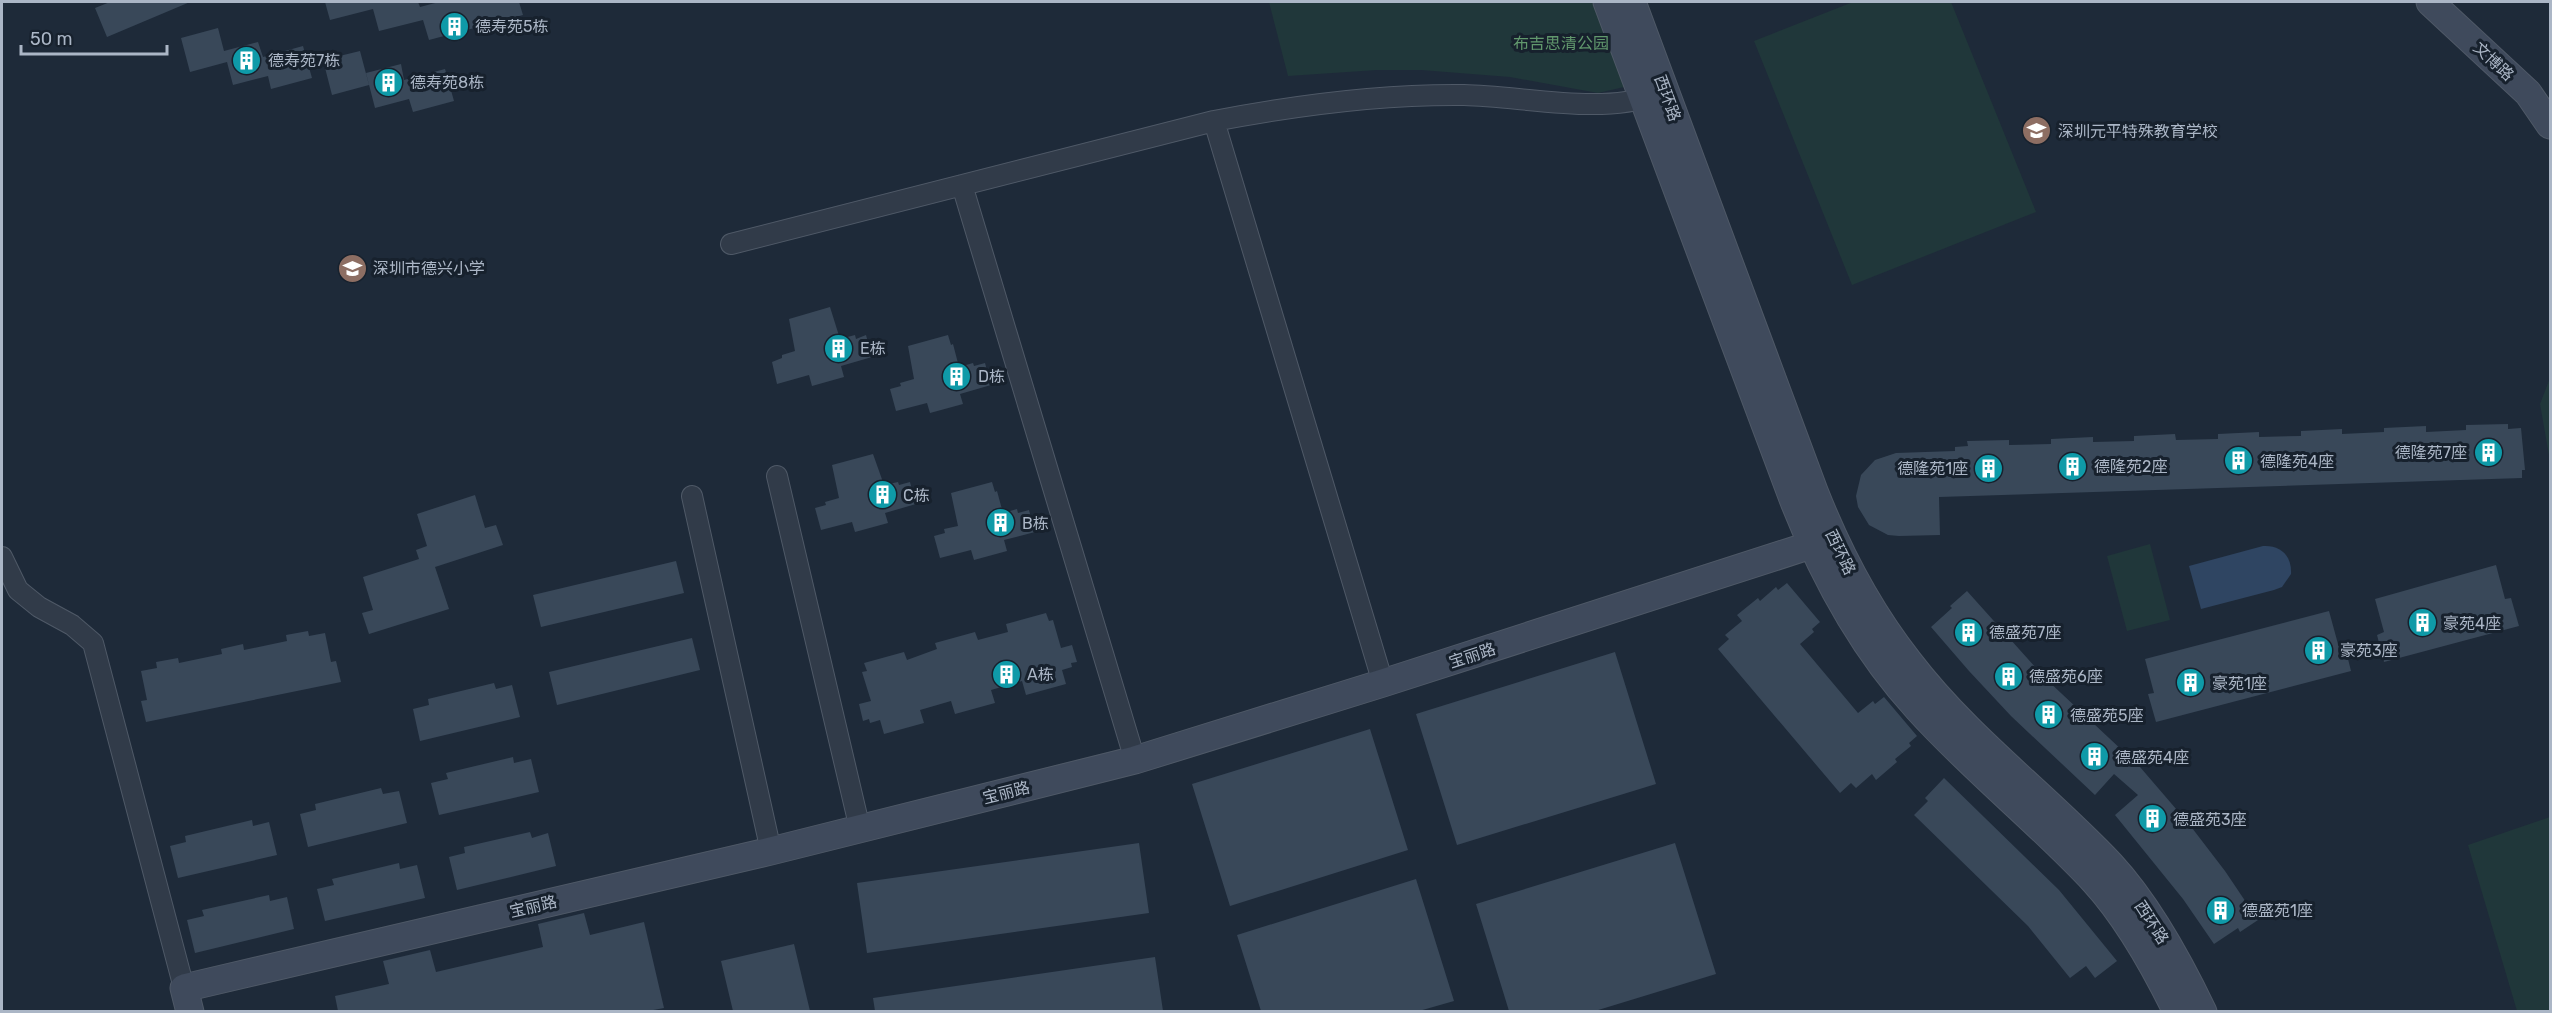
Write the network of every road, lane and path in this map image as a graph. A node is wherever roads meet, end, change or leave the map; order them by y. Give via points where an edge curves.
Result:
1 (1607, 2) edge
2 (1632, 2) edge
3 (2430, 2) edge
4 (1654, 95) junction
5 (1214, 121) junction
6 (2550, 125) edge
7 (962, 185) junction
8 (731, 244) dead end
9 (777, 476) dead end
10 (692, 496) dead end
11 (1824, 545) junction
12 (2, 557) edge
13 (1383, 683) junction
14 (1135, 760) junction
15 (860, 829) junction
16 (771, 850) junction
17 (187, 1000) edge
18 (2177, 1011) edge
19 (2203, 1011) edge

1 - 4 main road, 西环路
2 - 4 main road, 西环路
3 - 6 main road, 文博路 via 2528,93
4 - 5 street via 1590,105 1464,95 1401,96 1276,109
4 - 11 main road, 西环路
5 - 7 street
5 - 13 street
7 - 8 street
7 - 14 street
9 - 15 street
10 - 16 street
11 - 13 main road, 宝丽路
11 - 18 main road, 西环路 via 1844,609 1890,676 1944,737 2095,882 2146,955
11 - 19 main road, 西环路 via 1934,692 2113,867 2166,942
12 - 17 street via 18,590 93,643
13 - 14 main road, 宝丽路
14 - 15 main road, 宝丽路
15 - 16 main road, 宝丽路
16 - 17 main road, 宝丽路

